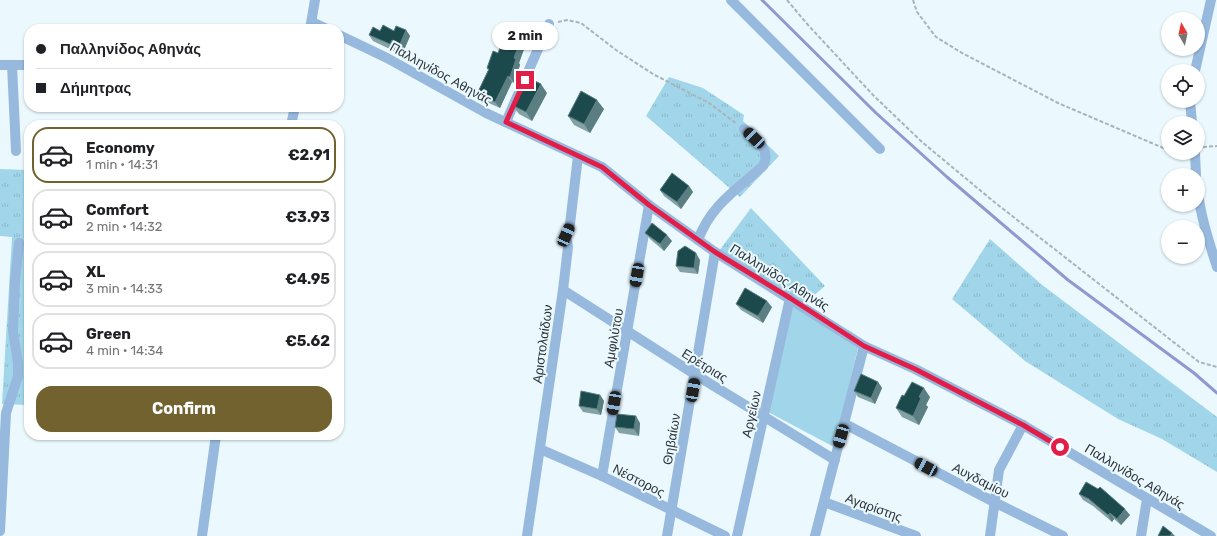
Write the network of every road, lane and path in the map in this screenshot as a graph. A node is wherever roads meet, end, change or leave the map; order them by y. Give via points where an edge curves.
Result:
1 (315, 0) edge
2 (731, 0) edge
3 (787, 0) edge
4 (913, 0) edge
5 (1211, 0) edge
6 (311, 24) edge
7 (549, 24) joint
8 (344, 37) edge
9 (1197, 64) edge
10 (0, 65) edge
11 (12, 65) junction
12 (24, 65) edge
13 (506, 122) junction
14 (744, 129) joint
15 (1217, 146) edge
16 (1161, 147) edge
17 (1205, 147) edge
18 (880, 149) dead end
19 (16, 151) dead end
20 (578, 156) junction
21 (649, 205) junction
22 (1201, 212) edge
23 (698, 240) junction
24 (19, 243) dead end
25 (715, 252) junction
26 (1217, 267) edge
27 (563, 290) junction
28 (790, 298) junction
29 (627, 331) junction
30 (864, 346) junction
31 (1217, 367) edge
32 (696, 374) junction
33 (764, 416) junction
34 (845, 424) junction
35 (1023, 425) junction
36 (215, 440) edge
37 (540, 449) junction
38 (835, 460) junction
39 (602, 476) junction
40 (1147, 499) junction
41 (824, 502) junction
42 (994, 502) junction
43 (671, 511) junction
44 (0, 531) edge
45 (202, 536) edge
46 (527, 536) edge
47 (667, 536) edge
48 (725, 536) edge
49 (737, 536) edge
50 (815, 536) edge
51 (916, 536) edge
52 (990, 536) edge
53 (1063, 536) edge
54 (1141, 536) edge
55 (1211, 536) edge

1 - 6 street
2 - 18 street
3 - 31 path via 873,95 922,142 992,201 1199,362
4 - 16 path via 917,12 936,37 962,54 1058,103
5 - 9 street
7 - 13 street
7 - 14 path via 567,20 581,23 616,50 653,74 709,103
8 - 13 street, Παλληνίδος Αθηνάς
10 - 11 street
11 - 12 street
11 - 19 street
13 - 20 street, Παλληνίδος Αθηνάς
14 - 23 street via 764,148 766,159 763,166 716,208 703,226
15 - 17 path
20 - 21 street, Παλληνίδος Αθηνάς via 602,167
20 - 27 street, Αριστολαίδων via 570,224 566,235 568,247
21 - 23 street, Παλληνίδος Αθηνάς
21 - 29 street, Αμφιλύτου
22 - 26 street via 1206,236
23 - 25 street, Παλληνίδος Αθηνάς
24 - 44 street via 13,331 18,376 6,413
25 - 28 street, Παλληνίδος Αθηνάς
25 - 32 street, Θηβαίων
27 - 29 street, Ερέτριας
27 - 37 street, Αριστολαίδων
28 - 30 street, Παλληνίδος Αθηνάς
28 - 33 street, Αργείων
29 - 32 street, Ερέτριας
29 - 39 street, Αμφιλύτου
30 - 34 street
30 - 35 street, Παλληνίδος Αθηνάς via 915,369
32 - 33 street, Ερέτριας
32 - 43 street, Θηβαίων
33 - 38 street, Ερέτριας
33 - 49 street, Αργείων
34 - 38 street
34 - 42 street, Αυγδαμίου
35 - 40 street, Παλληνίδος Αθηνάς
35 - 42 street via 999,470
36 - 45 street
37 - 39 street, Νέστορος
37 - 46 street, Αριστολαίδων
38 - 41 street
39 - 43 street, Νέστορος
40 - 54 street
40 - 55 street, Παλληνίδος Αθηνάς
41 - 50 street
41 - 51 street, Αγαρίστης
42 - 52 street
42 - 53 street, Αυγδαμίου
43 - 47 street, Θηβαίων
43 - 48 street, Νέστορος

